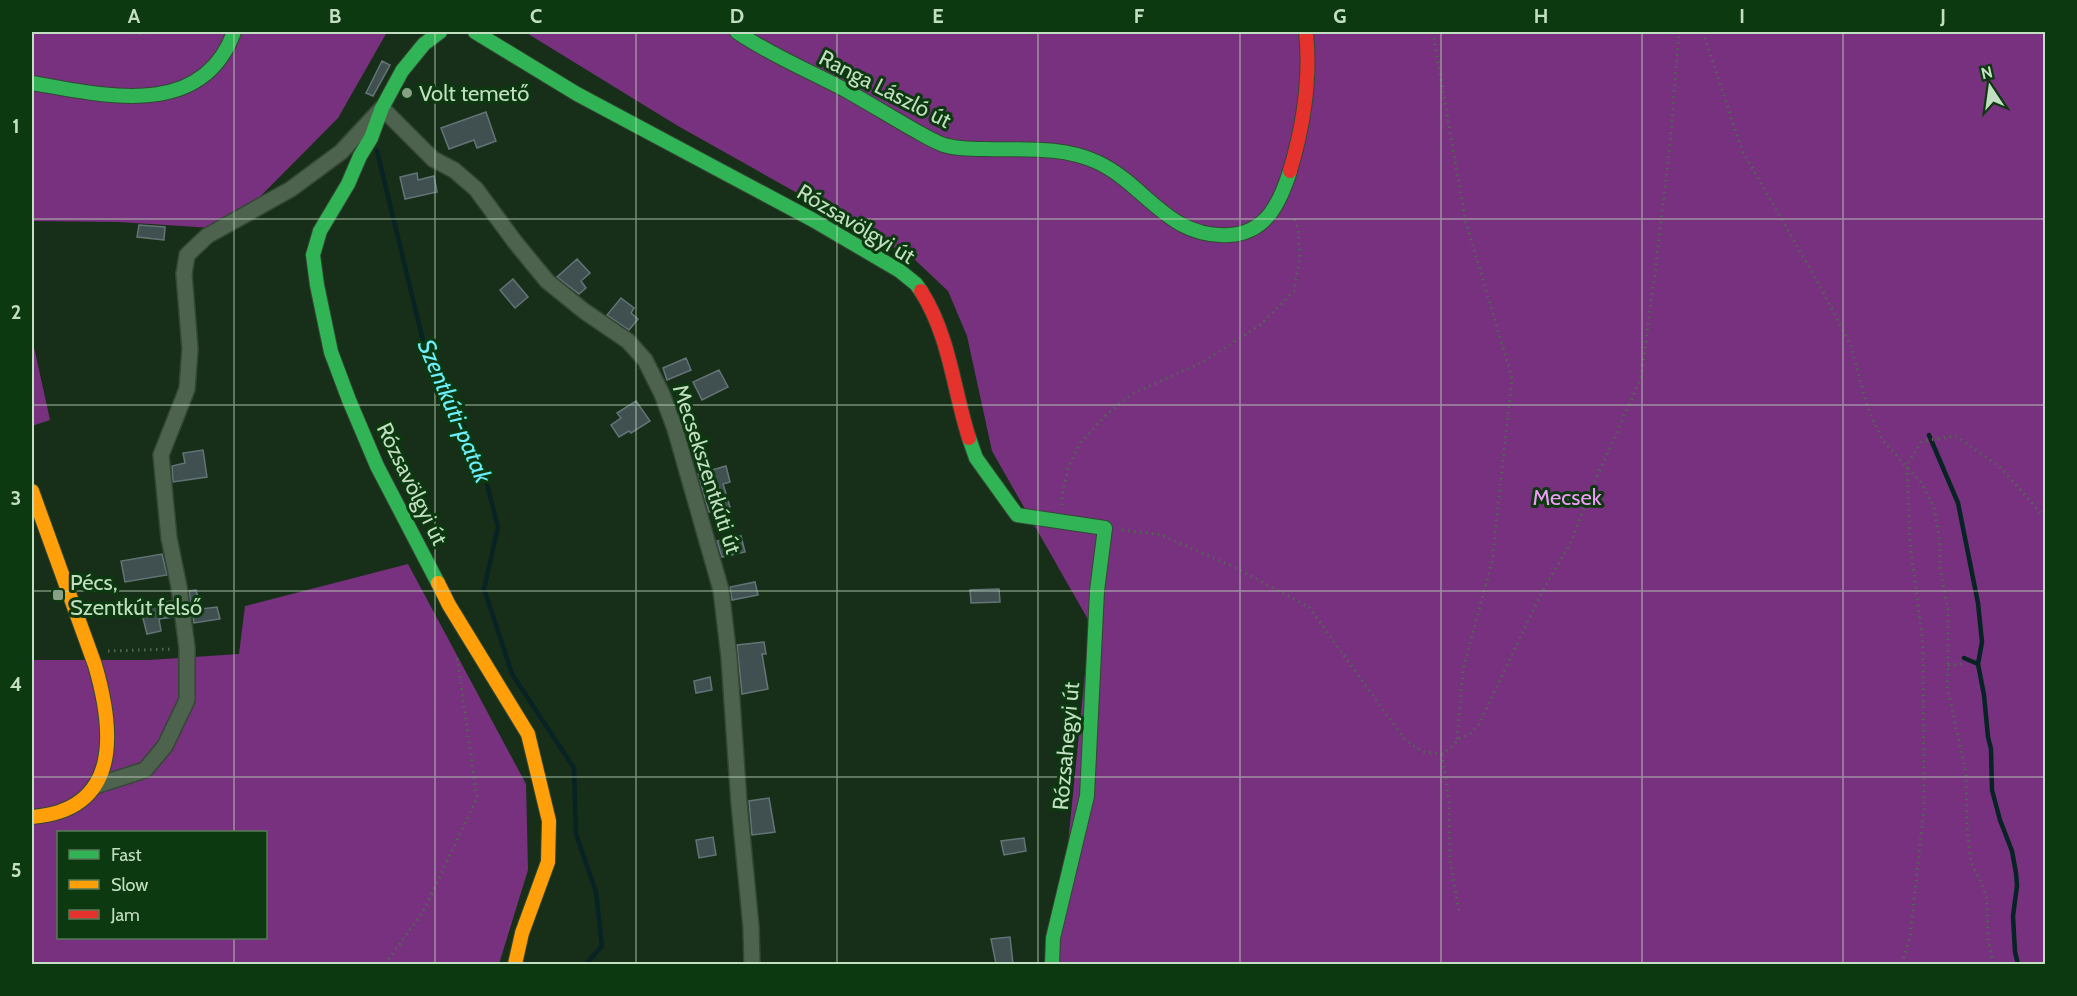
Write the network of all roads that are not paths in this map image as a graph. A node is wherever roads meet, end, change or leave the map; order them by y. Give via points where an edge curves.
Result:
1 (234, 32) edge
2 (440, 32) edge
3 (475, 32) edge
4 (737, 32) edge
5 (1306, 32) edge
6 (32, 83) edge
7 (382, 108) junction
8 (32, 491) edge
9 (1105, 528) joint
10 (95, 786) junction
11 (32, 817) edge
12 (515, 964) edge
13 (752, 964) edge
14 (1052, 964) edge

1 - 6 street via 209,72 184,89 166,94 106,94
2 - 7 street, Rózsavölgyi út via 424,44 402,71
3 - 9 street, Rózsavölgyi út via 577,94 900,271 916,284 945,342 976,458 1017,515
4 - 5 street, Ranga László út via 944,146 1064,152 1086,158 1121,176 1176,223 1216,236 1235,235 1267,219 1285,188 1301,124
7 - 10 street via 341,152 291,189 207,236 188,255 184,274 190,349 187,389 160,455 187,648 188,700 165,746 145,770
7 - 12 street, Rózsavölgyi út via 348,184 320,231 313,255 317,285 332,352 377,466 449,605 528,734 549,821 548,862
7 - 13 street, Mecsekszentkúti út via 433,159 476,189 548,280 628,341 645,360 662,394 721,590
8 - 10 street via 107,713 107,760
9 - 14 street, Rózsahegyi út via 1097,591 1087,796 1053,938
10 - 11 street via 79,804 57,814

